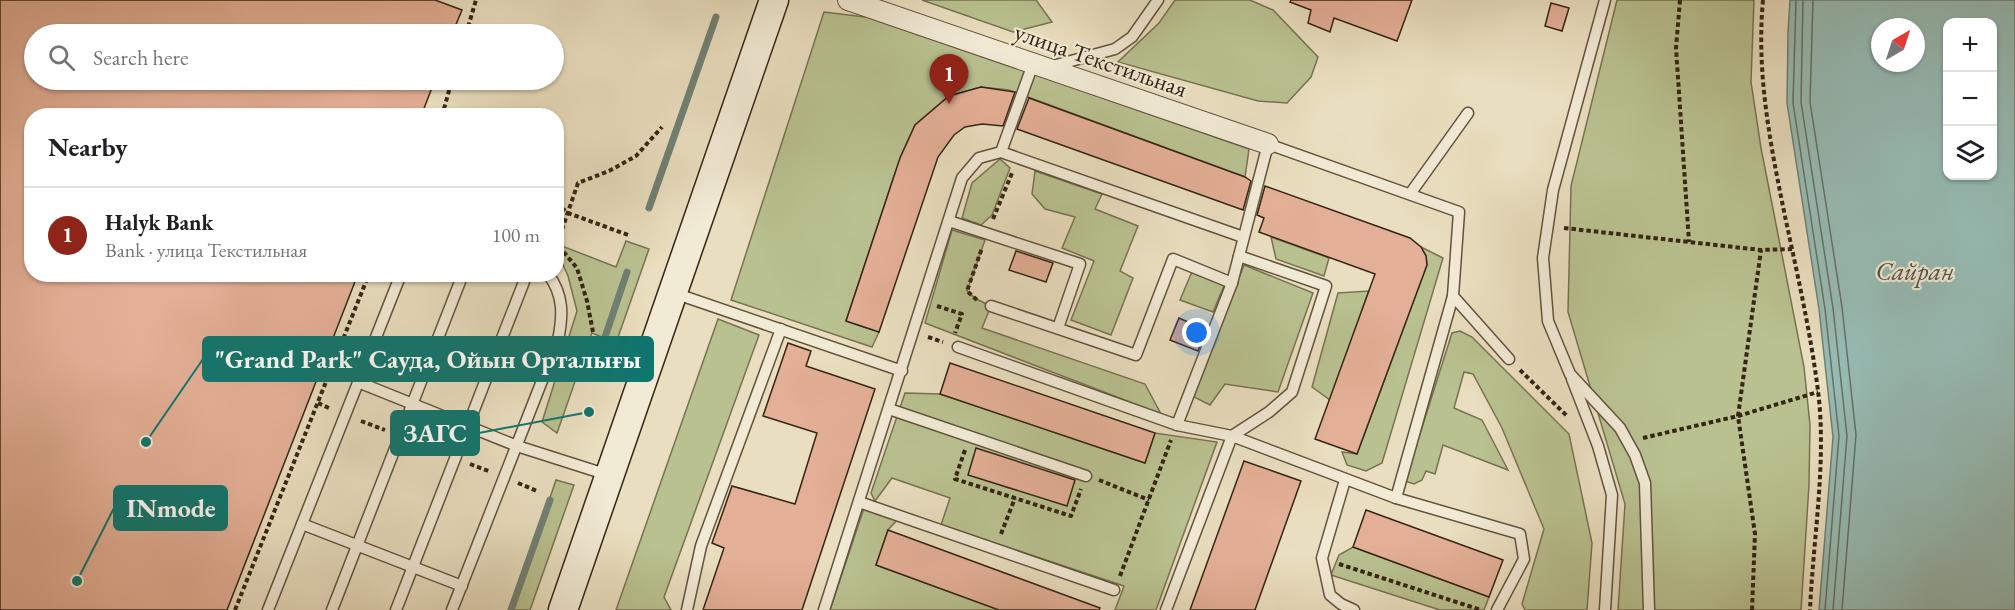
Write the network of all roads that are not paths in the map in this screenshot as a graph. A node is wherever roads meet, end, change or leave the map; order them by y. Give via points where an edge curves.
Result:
1 (774, 0) edge
2 (848, 0) edge
3 (1158, 0) edge
4 (1605, 0) edge
5 (1039, 66) junction
6 (1468, 113) dead end
7 (1268, 144) junction
8 (1001, 152) junction
9 (1410, 194) junction
10 (949, 221) junction
11 (1243, 237) junction
12 (1239, 256) junction
13 (398, 282) edge
14 (461, 282) edge
15 (524, 282) edge
16 (552, 282) edge
17 (1232, 284) junction
18 (671, 292) junction
19 (1452, 296) junction
20 (991, 306) dead end
21 (1058, 328) junction
22 (780, 329) junction
23 (955, 346) road end
24 (1509, 359) road end
25 (902, 371) junction
26 (1570, 374) junction
27 (358, 382) junction
28 (413, 404) junction
29 (889, 409) junction
30 (1177, 425) junction
31 (468, 426) junction
32 (1232, 435) junction
33 (517, 446) junction
34 (609, 475) junction
35 (1086, 476) road end
36 (1345, 480) junction
37 (1396, 498) junction
38 (859, 502) junction
39 (302, 524) junction
40 (358, 546) junction
41 (413, 567) junction
42 (462, 586) junction
43 (1114, 590) road end
44 (268, 610) edge
45 (332, 610) edge
46 (396, 610) edge
47 (453, 610) edge
48 (562, 610) edge
49 (687, 610) edge
50 (824, 610) edge
51 (1166, 610) edge
52 (1354, 610) edge
53 (1497, 610) edge
54 (1605, 610) edge
55 (1649, 610) edge

1 - 18 main road
2 - 5 street, улица Текстильная
3 - 5 lane via 1132,37 1114,49
4 - 26 lane via 1554,190 1543,258 1548,321
5 - 7 street, улица Текстильная
5 - 8 lane
6 - 9 lane
7 - 9 lane
7 - 11 lane
8 - 10 lane via 979,158 962,178
8 - 11 lane
9 - 19 lane via 1459,212
10 - 21 lane via 1080,264
10 - 25 lane
11 - 12 lane
12 - 17 lane
12 - 32 lane via 1326,286 1292,392
13 - 27 lane
14 - 28 lane
15 - 31 lane
16 - 33 lane via 560,297 563,318
17 - 21 lane via 1173,259 1136,356
17 - 30 lane
18 - 22 lane
18 - 34 main road
19 - 24 lane
19 - 37 lane
20 - 21 lane
22 - 25 lane
22 - 49 lane via 701,546
23 - 30 lane
25 - 29 lane
26 - 54 lane via 1612,495
26 - 55 lane via 1620,428 1645,483
27 - 28 lane
27 - 39 lane
28 - 31 lane
28 - 40 lane
29 - 35 lane
29 - 38 lane
30 - 32 lane
31 - 33 lane
31 - 41 lane
32 - 36 lane
32 - 51 lane
33 - 34 lane
33 - 42 lane
34 - 48 main road
36 - 37 lane
36 - 52 lane via 1322,558 1330,595
37 - 53 lane via 1520,534 1524,558
38 - 43 lane
38 - 50 lane
39 - 40 lane
39 - 44 lane
40 - 41 lane
40 - 45 lane
41 - 42 lane
41 - 46 lane
42 - 47 lane

